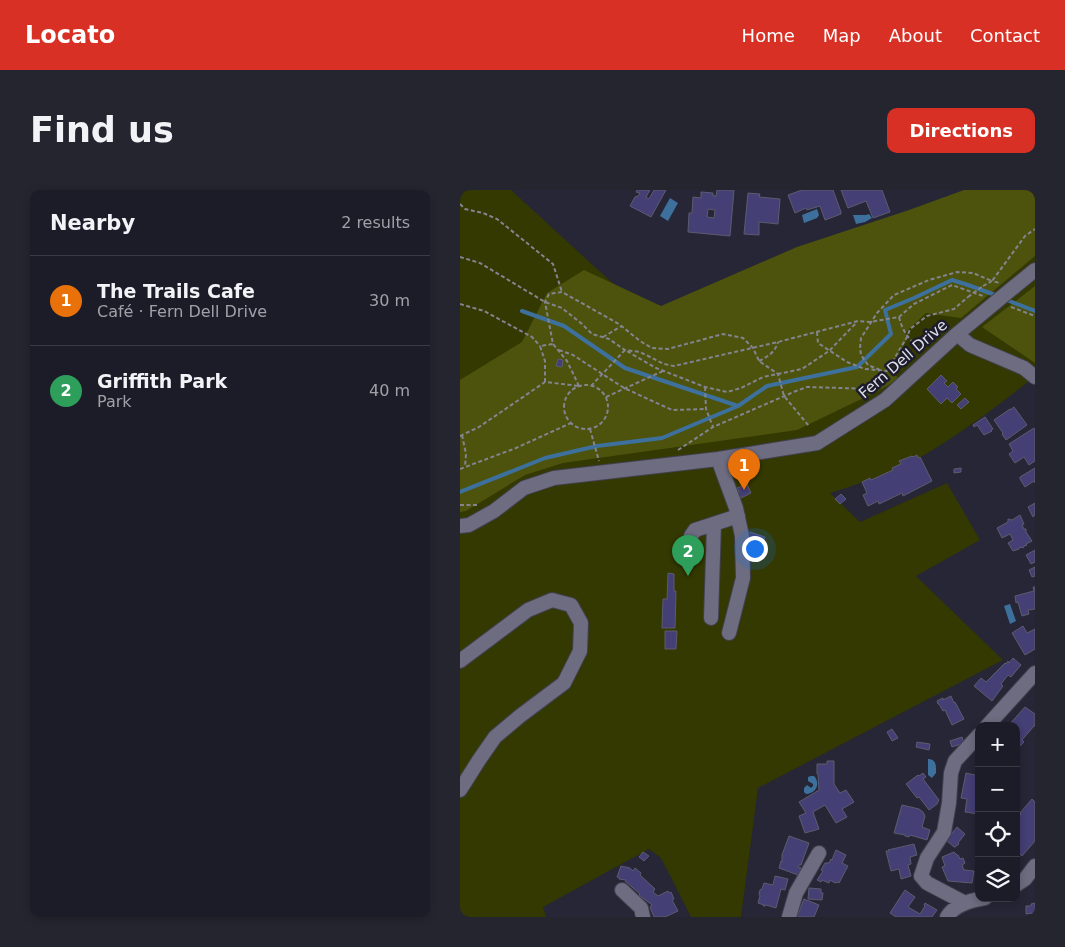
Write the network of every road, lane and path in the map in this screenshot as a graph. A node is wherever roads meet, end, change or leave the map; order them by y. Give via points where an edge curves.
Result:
1 (460, 204) edge
2 (1035, 229) edge
3 (460, 257) edge
4 (1035, 270) edge
5 (983, 286) dead end
6 (562, 292) junction
7 (983, 296) dead end
8 (545, 302) junction
9 (460, 304) edge
10 (1008, 306) dead end
11 (1035, 316) edge
12 (898, 317) junction
13 (858, 321) junction
14 (870, 322) junction
15 (622, 326) junction
16 (817, 332) junction
17 (957, 334) junction
18 (603, 337) junction
19 (907, 337) junction
20 (778, 342) junction
21 (553, 344) junction
22 (540, 346) junction
23 (753, 348) junction
24 (559, 350) junction
25 (626, 350) junction
26 (828, 351) junction
27 (930, 359) junction
28 (759, 361) junction
29 (880, 370) junction
30 (664, 371) junction
31 (603, 374) junction
32 (778, 374) junction
33 (1035, 376) edge
34 (545, 382) junction
35 (579, 386) junction
36 (591, 386) junction
37 (705, 387) junction
38 (624, 388) junction
39 (784, 396) junction
40 (606, 397) junction
41 (885, 400) junction
42 (706, 408) junction
43 (571, 423) junction
44 (810, 426) dead end
45 (713, 427) junction
46 (590, 429) junction
47 (461, 436) edge
48 (678, 450) dead end
49 (597, 452) dead end
50 (718, 459) junction
51 (465, 467) junction
52 (460, 469) edge
53 (460, 505) edge
54 (479, 505) dead end
55 (738, 516) junction
56 (714, 524) junction
57 (460, 526) edge
58 (690, 545) dead end
59 (712, 618) dead end
60 (729, 633) dead end
61 (460, 661) edge
62 (1035, 673) edge
63 (992, 722) edge
64 (975, 740) edge
65 (460, 790) edge
66 (819, 853) dead end
67 (1035, 866) edge
68 (1020, 882) edge
69 (622, 890) dead end
70 (975, 900) edge
71 (965, 903) junction
72 (643, 917) edge
73 (789, 917) edge
74 (947, 917) edge

1 - 6 path via 465,209 497,219 553,264
2 - 14 path via 1024,236 992,281 973,273 957,272 929,280 894,295
3 - 8 path via 480,263
4 - 17 street, Fern Dell Drive, bridge
5 - 19 path, bridge via 954,309 927,316 910,329
6 - 8 path via 548,294
6 - 15 path
7 - 12 path via 952,285 914,304
8 - 18 path via 562,308 592,334
8 - 21 path
9 - 22 path via 508,324 532,337
10 - 11 path
12 - 14 path
12 - 19 path
13 - 14 path
13 - 16 path
13 - 26 path
14 - 29 path via 861,338 861,355 868,365
15 - 18 path
15 - 23 path via 652,348 668,349 723,334 743,338
16 - 20 path
16 - 26 path via 818,343
17 - 27 street, Fern Dell Drive
17 - 33 street via 970,345
18 - 25 path
19 - 27 path
19 - 29 path via 887,371
20 - 23 path
20 - 28 path via 776,349
21 - 22 path
21 - 24 path
22 - 34 path via 545,361
23 - 25 path via 674,366 640,352
23 - 28 path
24 - 31 path
24 - 35 path
25 - 30 path
25 - 31 path
26 - 29 path via 865,369
26 - 32 path via 802,369
27 - 41 street, Fern Dell Drive
28 - 32 path
30 - 37 path
30 - 38 path
31 - 36 path
31 - 38 path
32 - 37 path via 727,392
32 - 39 path
34 - 35 path
34 - 47 path via 479,428
35 - 36 path
35 - 43 path via 564,402 566,417
36 - 40 path
37 - 42 path
38 - 40 path
38 - 42 path via 672,410
39 - 41 path via 808,387 874,389
39 - 44 path
39 - 45 path
40 - 46 path via 606,417
41 - 50 street, Fern Dell Drive via 818,443
42 - 45 path
43 - 46 path
43 - 51 path
45 - 48 path
46 - 49 path
47 - 51 path via 466,454
50 - 55 street
50 - 57 street, Fern Dell Drive via 554,478 524,488 494,511 469,525
51 - 52 path
53 - 54 path
55 - 56 street
55 - 60 street via 743,578
56 - 58 street via 695,530
56 - 59 street
61 - 65 street via 528,610 552,600 571,605 581,623 580,651 564,683 495,736
62 - 63 street
64 - 71 street via 956,761 951,773 944,832 926,858 921,876 927,883
66 - 73 street via 796,893
67 - 68 street
69 - 72 street via 640,908
70 - 71 street
71 - 74 street

